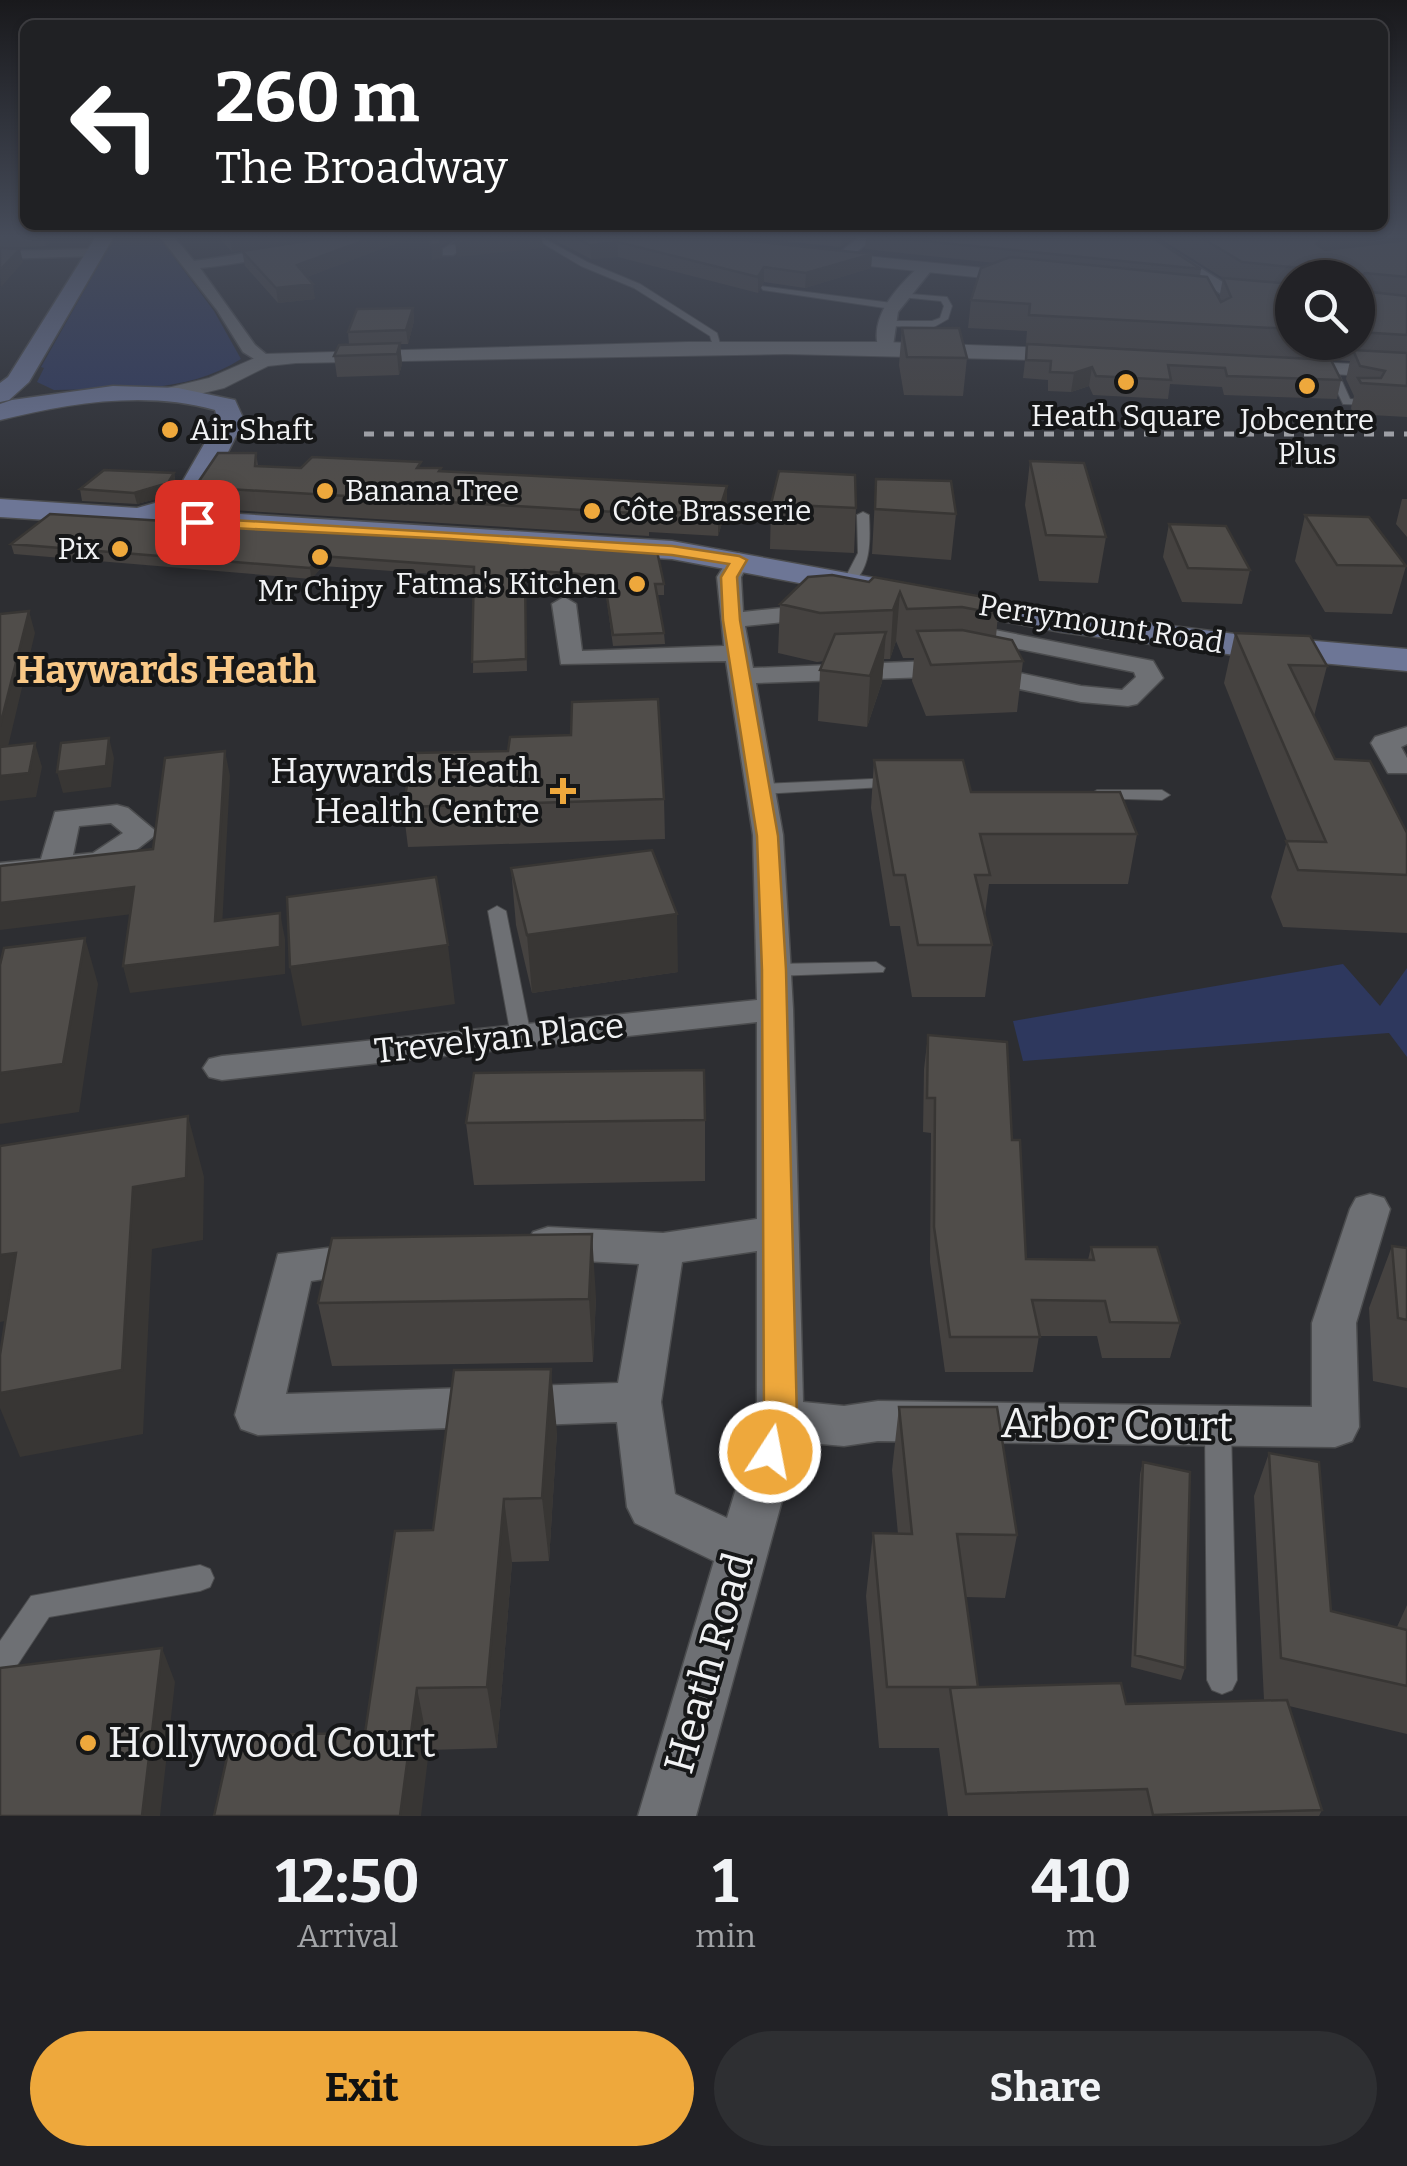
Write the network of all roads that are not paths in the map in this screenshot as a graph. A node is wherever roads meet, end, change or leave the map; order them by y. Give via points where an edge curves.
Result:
1 (48, 323) edge
2 (232, 323) edge
3 (697, 323) edge
4 (889, 323) edge
5 (936, 323) edge
6 (885, 335) junction
7 (716, 347) junction
8 (1098, 356) edge
9 (254, 366) junction
10 (1268, 366) edge
11 (1332, 369) junction
12 (1407, 373) edge
13 (5, 387) edge
14 (171, 394) junction
15 (59, 398) junction
16 (1371, 403) edge
17 (226, 405) junction
18 (0, 412) edge
19 (197, 486) junction
20 (0, 508) edge
21 (863, 515) dead end
22 (136, 516) junction
23 (234, 521) junction
24 (739, 560) junction
25 (849, 582) junction
26 (564, 604) dead end
27 (737, 650) junction
28 (1407, 660) edge
29 (1407, 735) edge
30 (1400, 764) edge
31 (916, 782) edge
32 (760, 789) junction
33 (1083, 794) edge
34 (1162, 795) dead end
35 (55, 866) edge
36 (0, 872) edge
37 (497, 911) dead end
38 (876, 968) dead end
39 (774, 989) junction
40 (521, 1036) junction
41 (222, 1068) dead end
42 (1370, 1209) dead end
43 (776, 1232) junction
44 (506, 1247) edge
45 (663, 1249) junction
46 (409, 1256) edge
47 (638, 1402) junction
48 (780, 1420) junction
49 (1218, 1428) junction
50 (741, 1549) junction
51 (200, 1578) dead end
52 (0, 1666) edge
53 (1222, 1680) dead end
54 (667, 1816) edge

1 - 13 main road
2 - 9 street
3 - 7 lane via 714,335
4 - 6 street
5 - 6 lane
6 - 7 street
6 - 8 street
7 - 9 street via 296,356
9 - 14 street
9 - 17 street
10 - 11 street
11 - 12 street
11 - 16 lane via 1346,402
13 - 15 main road
14 - 15 main road
14 - 17 main road
15 - 18 main road
17 - 19 main road via 231,420
19 - 22 main road via 176,508
19 - 23 main road via 220,516
20 - 22 main road, Perrymount Road
21 - 25 lane via 864,553
22 - 23 main road, Perrymount Road
23 - 24 main road, Perrymount Road
24 - 25 main road, Perrymount Road
24 - 27 street, Heath Road via 729,577
25 - 28 main road, Perrymount Road via 1158,636
26 - 27 street via 570,659
27 - 27 street via 957,668 1128,698 1150,678 1144,666 851,610
27 - 32 street, Heath Road
29 - 30 street via 1386,744
31 - 32 lane
32 - 39 street, Heath Road
33 - 34 lane
35 - 36 street
37 - 40 lane
38 - 39 lane
39 - 40 street, Trevelyan Place
39 - 43 street, Heath Road
40 - 41 street, Trevelyan Place
42 - 49 street, Arbor Court via 1334,1324 1335,1427
43 - 45 street
43 - 48 street, Heath Road
44 - 45 street via 565,1242
45 - 47 street
46 - 47 street via 293,1266 258,1415
47 - 50 street via 652,1507
48 - 49 street, Arbor Court
48 - 50 street, Heath Road
49 - 53 lane
50 - 54 street, Heath Road
51 - 52 lane via 41,1605

